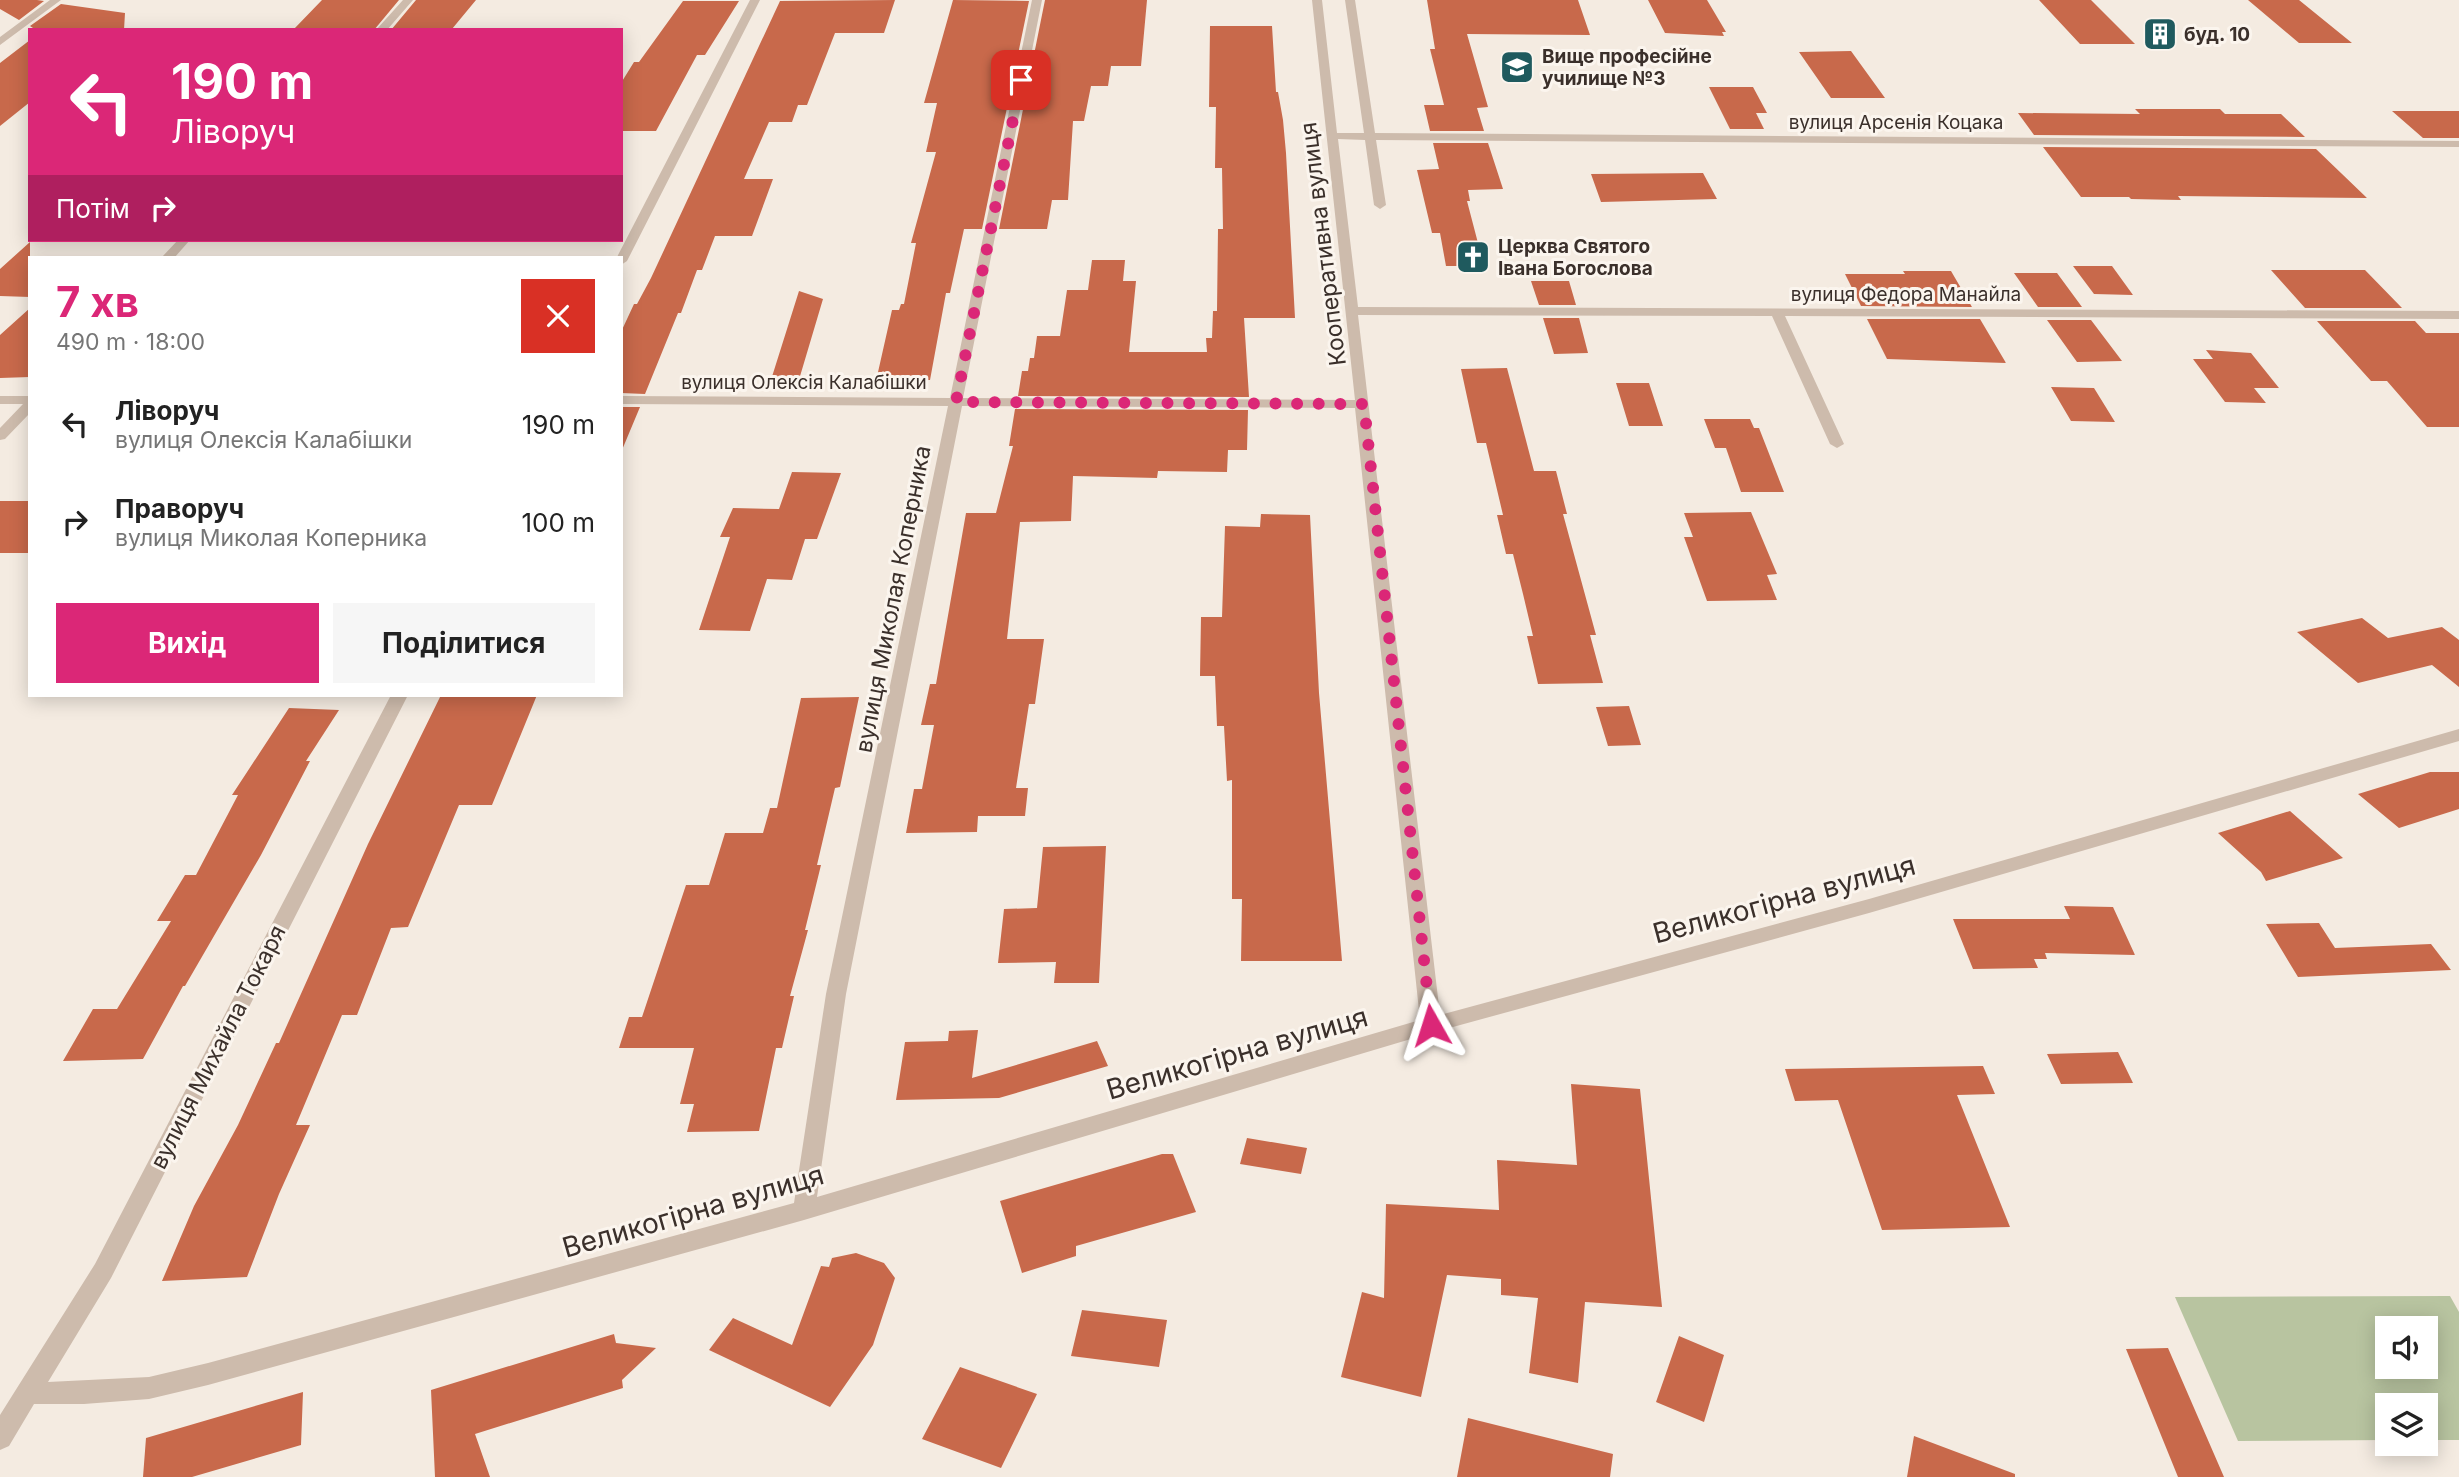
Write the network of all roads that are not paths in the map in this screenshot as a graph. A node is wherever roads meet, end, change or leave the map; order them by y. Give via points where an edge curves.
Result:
1 (56, 0) edge
2 (408, 0) edge
3 (755, 0) edge
4 (1037, 0) edge
5 (1317, 0) edge
6 (1350, 0) edge
7 (383, 28) edge
8 (0, 42) edge
9 (1333, 136) junction
10 (1369, 136) junction
11 (2459, 144) edge
12 (1380, 205) dead end
13 (182, 242) edge
14 (169, 256) edge
15 (623, 257) edge
16 (1353, 311) junction
17 (1777, 313) junction
18 (2459, 315) edge
19 (0, 400) edge
20 (623, 400) edge
21 (28, 402) edge
22 (956, 402) junction
23 (28, 404) edge
24 (1364, 404) junction
25 (0, 436) edge
26 (1836, 444) dead end
27 (398, 697) edge
28 (2459, 735) edge
29 (1431, 1025) junction
30 (804, 1210) junction
31 (26, 1393) junction
32 (0, 1413) edge
33 (0, 1438) edge

1 - 8 street
2 - 7 street
3 - 15 street
4 - 22 street, вулиця Миколая Коперника
5 - 9 street, Кооперативна вулиця
6 - 10 street
9 - 10 street, вулиця Арсенія Коцака
9 - 16 street, Кооперативна вулиця
10 - 11 street, вулиця Арсенія Коцака
10 - 12 street
13 - 14 street
16 - 17 street, вулиця Федора Манайла
16 - 24 street, Кооперативна вулиця
17 - 18 street, вулиця Федора Манайла
17 - 26 street
19 - 21 street
20 - 22 street, вулиця Олексія Калабішки
22 - 24 street, вулиця Олексія Калабішки
22 - 30 street, вулиця Миколая Коперника via 836,994
23 - 25 street
24 - 29 street, Кооперативна вулиця
27 - 31 street, вулиця Михайла Токаря via 103,1271
28 - 29 street, Великогірна вулиця via 1869,906
29 - 30 street, Великогірна вулиця
30 - 31 street, Великогірна вулиця via 149,1388
31 - 32 street, вулиця Михайла Токаря
31 - 33 street, вулиця Михайла Токаря

